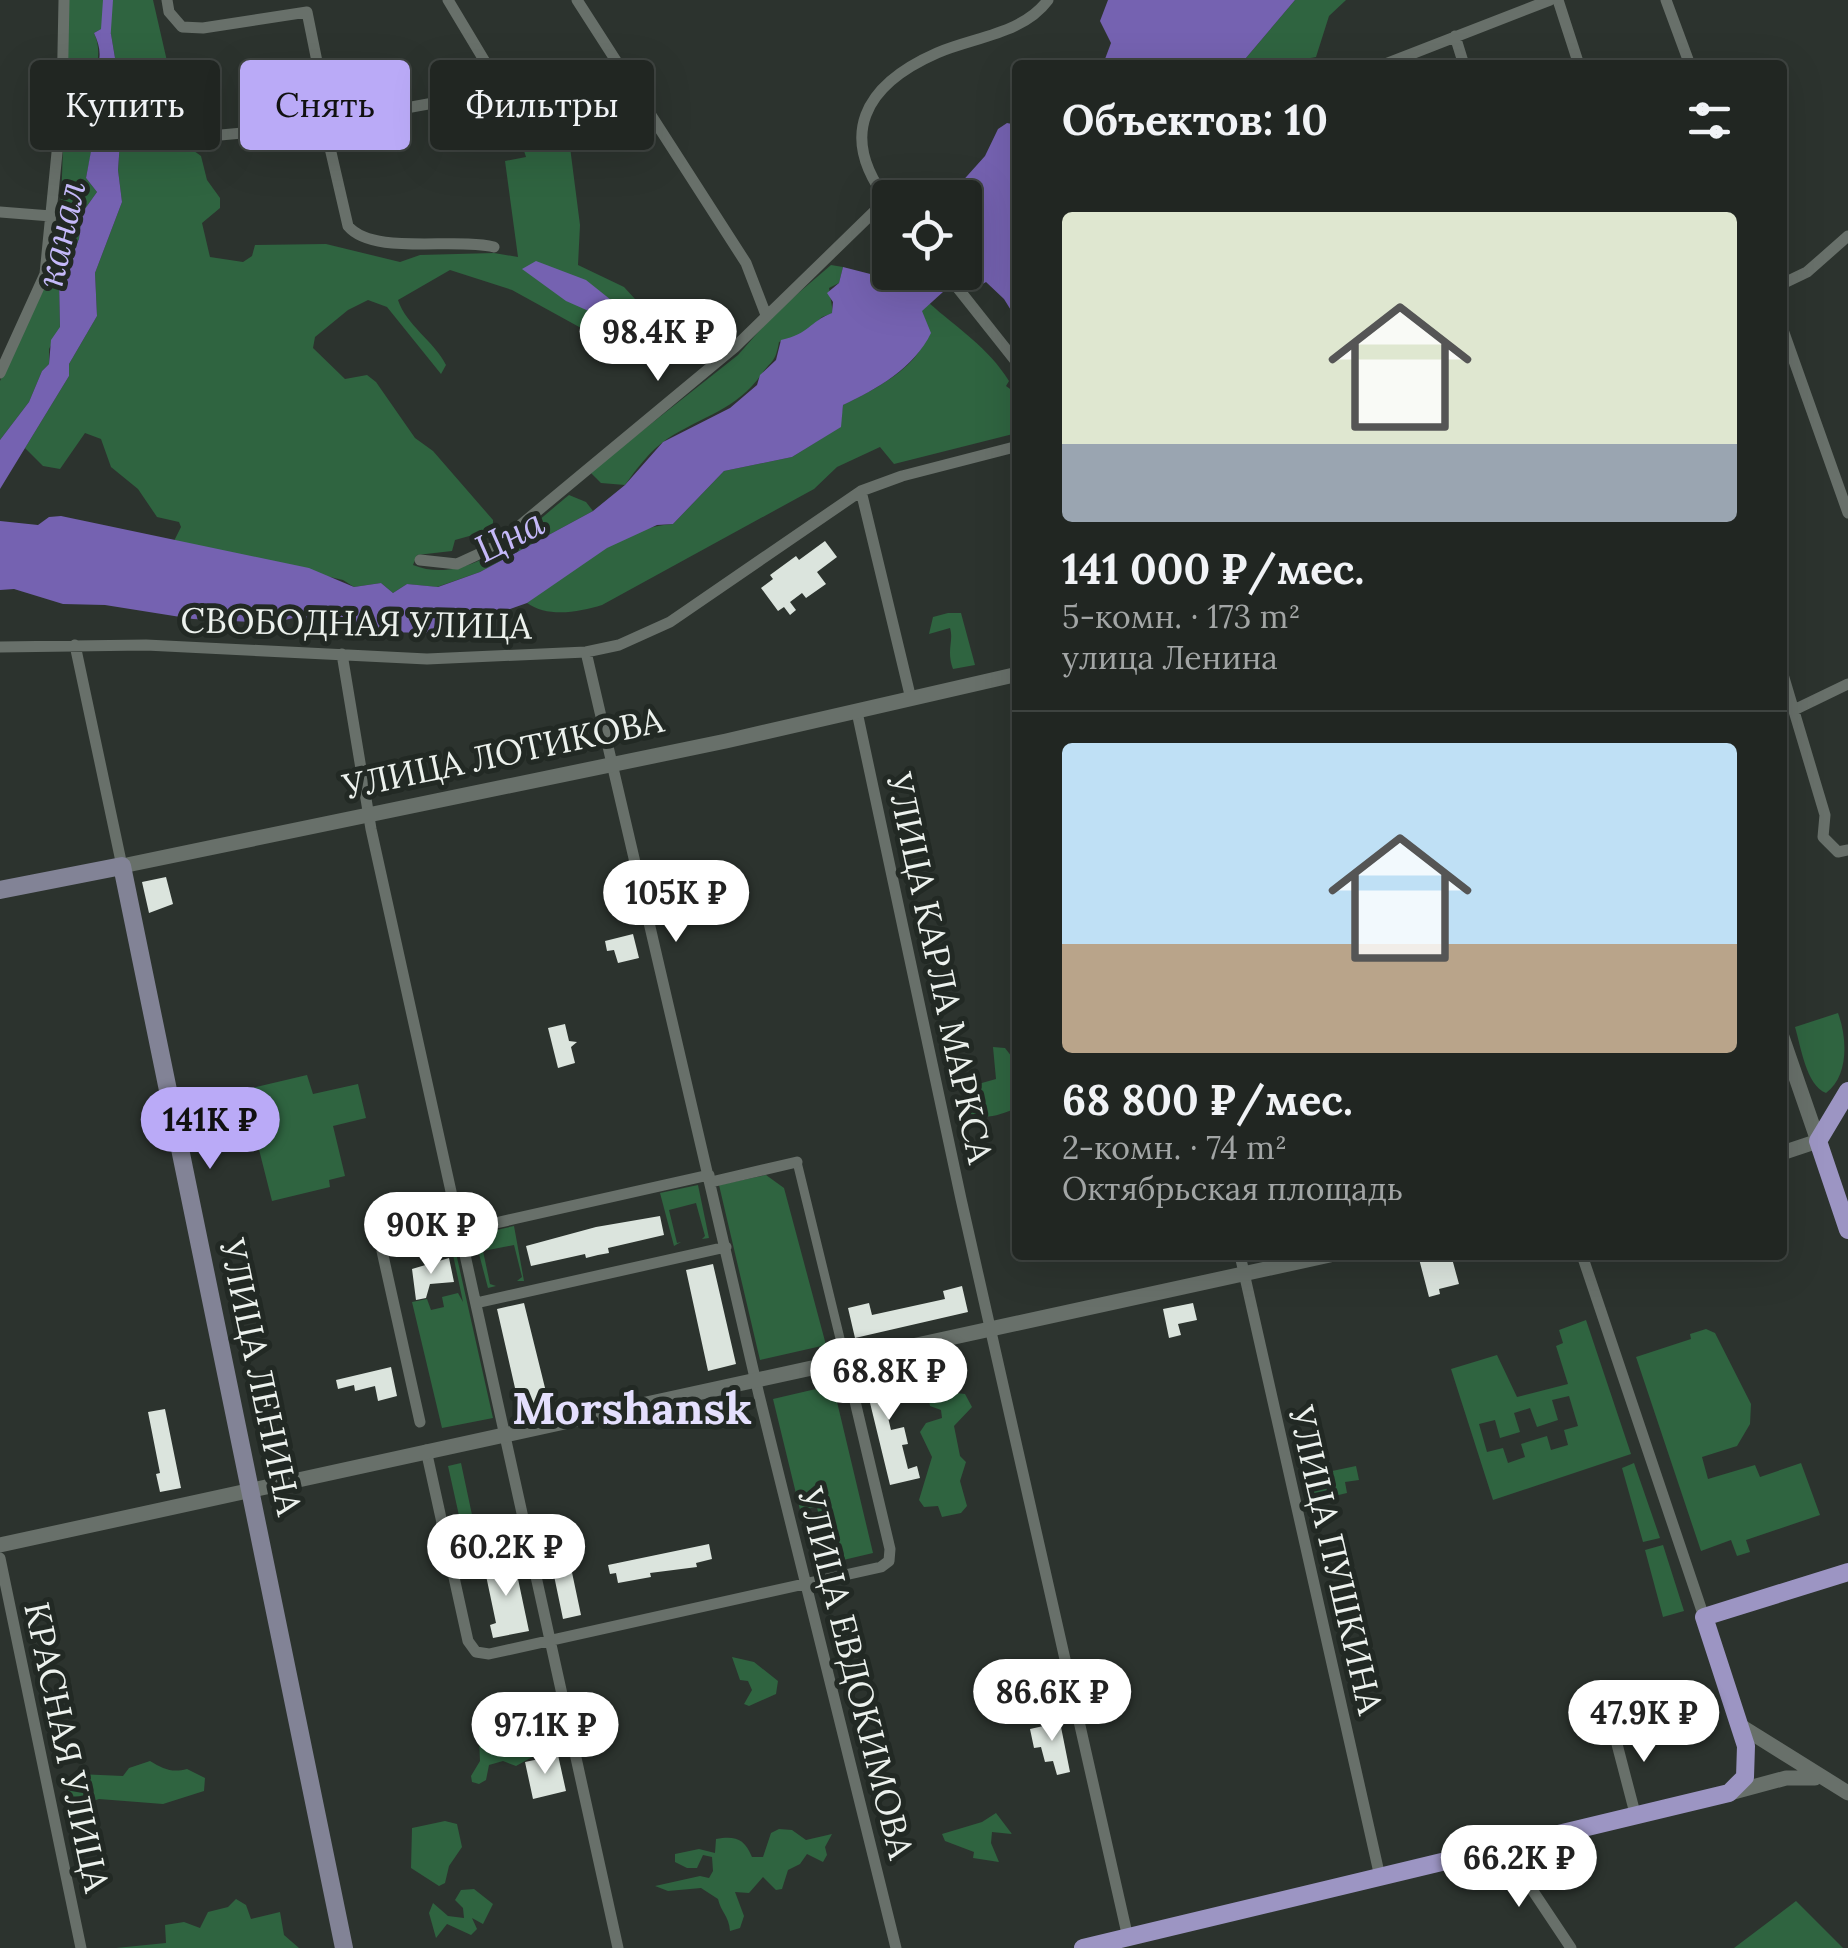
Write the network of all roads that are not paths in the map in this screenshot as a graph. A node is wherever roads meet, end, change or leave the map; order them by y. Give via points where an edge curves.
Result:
1 (64, 0) edge
2 (167, 0) edge
3 (448, 0) edge
4 (577, 0) edge
5 (1550, 0) edge
6 (1558, 0) edge
7 (1666, 0) edge
8 (1047, 2) edge
9 (1455, 36) junction
10 (317, 60) edge
11 (1396, 60) edge
12 (1462, 60) edge
13 (1577, 60) edge
14 (1688, 60) edge
15 (410, 107) edge
16 (330, 150) edge
17 (875, 180) edge
18 (0, 212) edge
19 (52, 216) junction
20 (872, 217) edge
21 (1848, 236) edge
22 (494, 247) dead end
23 (1787, 282) edge
24 (959, 290) edge
25 (766, 315) junction
26 (1787, 341) edge
27 (1012, 356) edge
28 (0, 373) edge
29 (1012, 448) edge
30 (861, 491) junction
31 (1848, 513) edge
32 (420, 560) dead end
33 (74, 644) junction
34 (0, 646) edge
35 (586, 652) junction
36 (342, 654) junction
37 (1012, 675) edge
38 (1848, 684) edge
39 (1787, 687) edge
40 (912, 699) junction
41 (1794, 710) junction
42 (857, 712) junction
43 (612, 764) junction
44 (369, 814) junction
45 (1843, 851) edge
46 (122, 866) junction
47 (0, 890) edge
48 (1787, 1052) edge
49 (1802, 1098) junction
50 (1843, 1098) edge
51 (1818, 1141) junction
52 (1787, 1152) edge
53 (797, 1162) joint
54 (710, 1178) junction
55 (1848, 1230) edge
56 (460, 1232) junction
57 (726, 1248) junction
58 (1241, 1260) edge
59 (1307, 1260) edge
60 (1584, 1260) edge
61 (1243, 1274) junction
62 (476, 1303) junction
63 (991, 1327) junction
64 (845, 1359) junction
65 (756, 1380) junction
66 (420, 1422) dead end
67 (506, 1434) junction
68 (426, 1450) junction
69 (251, 1487) junction
70 (0, 1545) edge
71 (0, 1558) edge
72 (1848, 1572) edge
73 (805, 1584) junction
74 (1704, 1617) junction
75 (551, 1640) junction
76 (1612, 1725) dead end
77 (1739, 1725) junction
78 (1819, 1778) junction
79 (1729, 1793) junction
80 (1848, 1793) edge
81 (1636, 1816) junction
82 (1510, 1846) junction
83 (1380, 1877) junction
84 (1128, 1938) junction
85 (81, 1948) edge
86 (344, 1948) edge
87 (618, 1948) edge
88 (896, 1948) edge
89 (1083, 1948) edge
90 (1571, 1948) edge

1 - 19 street
2 - 10 street via 182,27 307,12
3 - 15 street via 490,70 494,92
4 - 25 street via 746,263
5 - 9 street
6 - 13 street
7 - 14 street
8 - 17 street via 1037,14 913,66 875,94 861,144
9 - 11 street
9 - 12 street
16 - 22 street via 355,236
18 - 19 street
19 - 28 street via 46,274
20 - 25 street
21 - 23 street
24 - 27 street
25 - 32 street via 494,547 457,564
26 - 31 street
29 - 30 street, СВОБОДНАЯ УЛИЦА
30 - 35 street, СВОБОДНАЯ УЛИЦА via 670,622
30 - 40 street
33 - 34 street, СВОБОДНАЯ УЛИЦА
33 - 36 street, СВОБОДНАЯ УЛИЦА
33 - 46 street, УЛИЦА ЛЕНИНА
35 - 36 street, СВОБОДНАЯ УЛИЦА via 427,659
35 - 43 street, УЛИЦА ЕВДОКИМОВА
36 - 44 street
37 - 40 street, УЛИЦА ЛОТИКОВА
38 - 41 street
39 - 41 street
40 - 42 street, УЛИЦА ЛОТИКОВА
41 - 45 street via 1825,815 1823,838
42 - 43 street, УЛИЦА ЛОТИКОВА
42 - 63 street, УЛИЦА КАРЛА МАРКСА
43 - 44 street, УЛИЦА ЛОТИКОВА
43 - 54 street, УЛИЦА ЕВДОКИМОВА
44 - 46 street, УЛИЦА ЛОТИКОВА
44 - 56 street
46 - 47 main road, УЛИЦА ЛОТИКОВА
46 - 69 main road, УЛИЦА ЛЕНИНА
48 - 49 street
49 - 50 street via 1816,1108
49 - 51 street
50 - 51 main road
51 - 52 street
51 - 55 main road
53 - 54 street
53 - 64 street
54 - 56 street
54 - 57 street, УЛИЦА ЕВДОКИМОВА
56 - 62 street
56 - 66 street via 382,1252
57 - 62 street
57 - 65 street, УЛИЦА ЕВДОКИМОВА
58 - 61 street, УЛИЦА ПУШКИНА
59 - 61 street
60 - 74 street
61 - 63 street
61 - 83 street, УЛИЦА ПУШКИНА
62 - 67 street
63 - 64 street
63 - 84 street, УЛИЦА КАРЛА МАРКСА
64 - 65 street
64 - 73 street via 889,1562
65 - 67 street
65 - 73 street, УЛИЦА ЕВДОКИМОВА
67 - 68 street
67 - 75 street
68 - 69 street
68 - 75 street via 468,1641 476,1652 489,1654
69 - 70 street
69 - 86 main road, УЛИЦА ЛЕНИНА
71 - 85 street, КРАСНАЯ УЛИЦА
72 - 74 main road
73 - 75 street
73 - 88 street, УЛИЦА ЕВДОКИМОВА
74 - 77 main road
75 - 87 street
76 - 81 street
77 - 78 street
77 - 79 main road via 1747,1769
78 - 79 street via 1786,1778
78 - 80 street
79 - 81 main road
81 - 82 main road
82 - 83 main road
82 - 90 street via 1522,1876
83 - 84 main road
84 - 89 main road

